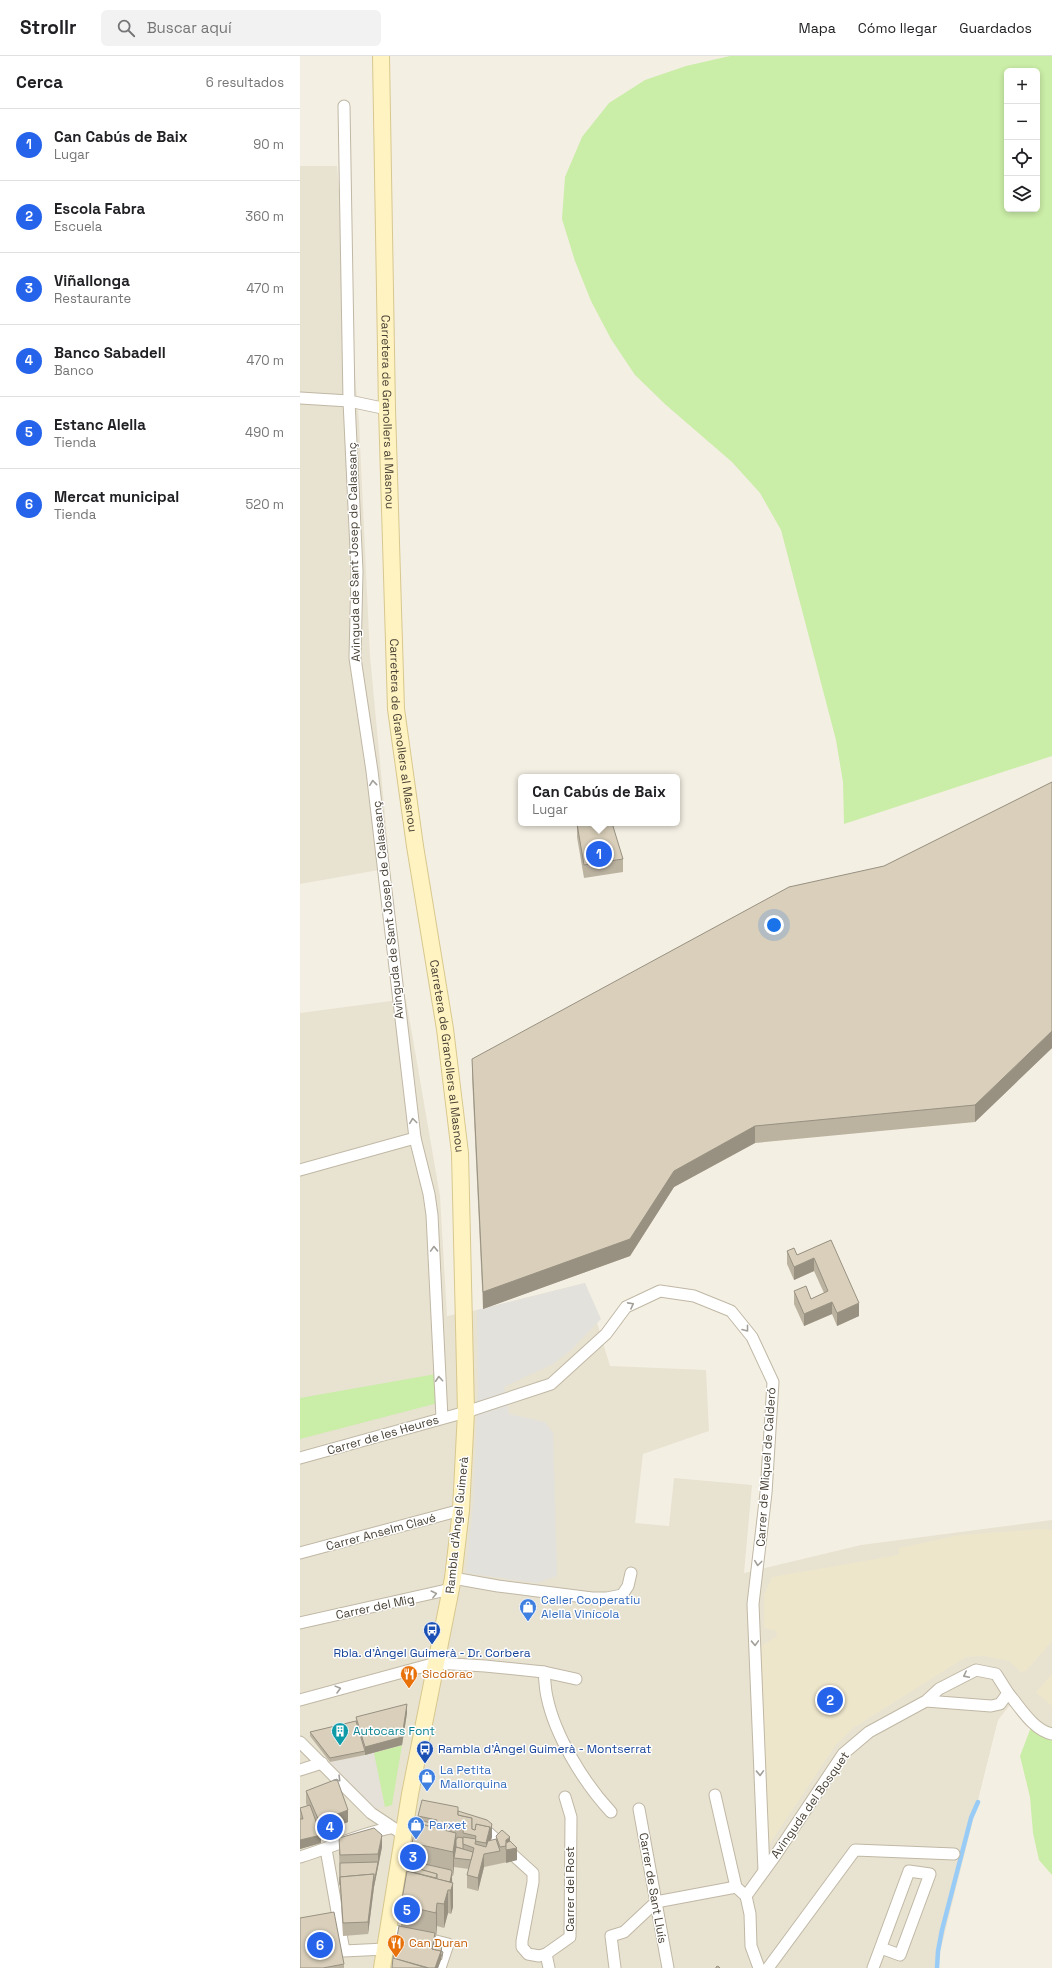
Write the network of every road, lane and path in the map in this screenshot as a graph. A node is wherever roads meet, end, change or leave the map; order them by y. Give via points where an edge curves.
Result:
1 (381, 56) edge
2 (344, 106) dead end
3 (300, 398) edge
4 (349, 400) junction
5 (387, 409) junction
6 (415, 1138) junction
7 (300, 1170) edge
8 (466, 1412) junction
9 (442, 1418) junction
10 (300, 1458) edge
11 (461, 1510) junction
12 (300, 1553) edge
13 (631, 1573) dead end
14 (452, 1584) junction
15 (300, 1623) edge
16 (436, 1663) junction
17 (544, 1672) junction
18 (576, 1679) dead end
19 (1008, 1693) junction
20 (300, 1700) edge
21 (926, 1701) junction
22 (1052, 1734) edge
23 (300, 1742) edge
24 (322, 1763) junction
25 (300, 1770) edge
26 (715, 1795) dead end
27 (565, 1797) dead end
28 (639, 1808) dead end
29 (611, 1812) dead end
30 (470, 1823) edge
31 (397, 1831) junction
32 (326, 1849) junction
33 (954, 1854) dead end
34 (300, 1857) edge
35 (764, 1871) junction
36 (736, 1887) junction
37 (746, 1896) junction
38 (656, 1902) junction
39 (388, 1929) junction
40 (881, 1948) junction
41 (385, 1949) junction
42 (546, 1954) junction
43 (382, 1968) edge
44 (440, 1968) edge
45 (549, 1968) edge
46 (615, 1968) edge
47 (668, 1968) edge
48 (759, 1968) edge
49 (873, 1968) edge

1 - 5 main road, Carretera de Granollers al Masnou
2 - 4 street, Avinguda de Sant Josep de Calassanç
3 - 4 street
4 - 5 street
6 -> 4 street, Avinguda de Sant Josep de Calassanç via 372,771 355,658 357,571
5 - 8 main road, Carretera de Granollers al Masnou via 396,709 460,1153
6 - 7 street
9 -> 6 street, Avinguda de Sant Josep de Calassanç via 434,1238 428,1194
8 - 9 street, Carrer de les Heures
8 - 11 main road, Rambla d'Àngel Guimerà
8 -> 35 street, Carrer de Miquel de Calderó via 550,1384 606,1334 626,1306 660,1291 694,1296 731,1311 752,1337 773,1382 766,1493 753,1604
9 - 10 street, Carrer de les Heures
11 - 12 street, Carrer Anselm Clavé
11 - 14 main road, Rambla d'Àngel Guimerà
13 - 14 street via 622,1596 607,1598 498,1586
15 -> 14 street, Carrer del Mig
14 - 16 main road, Rambla d'Àngel Guimerà
16 - 17 street
20 -> 16 street
16 - 31 main road, Rambla d'Àngel Guimerà via 414,1811
17 - 18 street
17 - 29 street via 547,1697 558,1729 585,1778
19 - 21 street via 1000,1704 991,1706
19 -> 21 street, Avinguda del Bosquet via 996,1674 976,1670 939,1689
19 - 22 street, Avinguda del Bosquet via 1029,1719 1045,1733
21 - 35 street, Avinguda del Bosquet via 869,1732 843,1754
23 - 24 street
24 - 25 street
24 -> 31 street via 371,1813
26 - 36 street
27 - 42 street, Carrer del Rost via 571,1817 570,1937
28 - 38 street, Carrer de Sant Lluís
30 - 42 street via 482,1826 534,1873 522,1947 528,1954
31 - 32 street via 373,1831
31 - 39 main road, Rambla d'Àngel Guimerà via 402,1868
32 - 34 street
32 - 41 street via 334,1915 344,1951
33 - 48 street via 855,1850
35 - 37 street, Avinguda del Bosquet
36 - 37 street
36 - 38 street
37 - 48 street via 750,1914 751,1946
38 - 46 street via 624,1932 611,1936
38 - 47 street, Carrer de Sant Lluís
39 - 41 main road, Rambla d'Àngel Guimerà
39 - 44 street via 448,1944
40 - 40 street via 909,1871 930,1874 900,1955
40 - 49 street
41 - 43 main road, Rambla d'Àngel Guimerà
42 - 45 street

